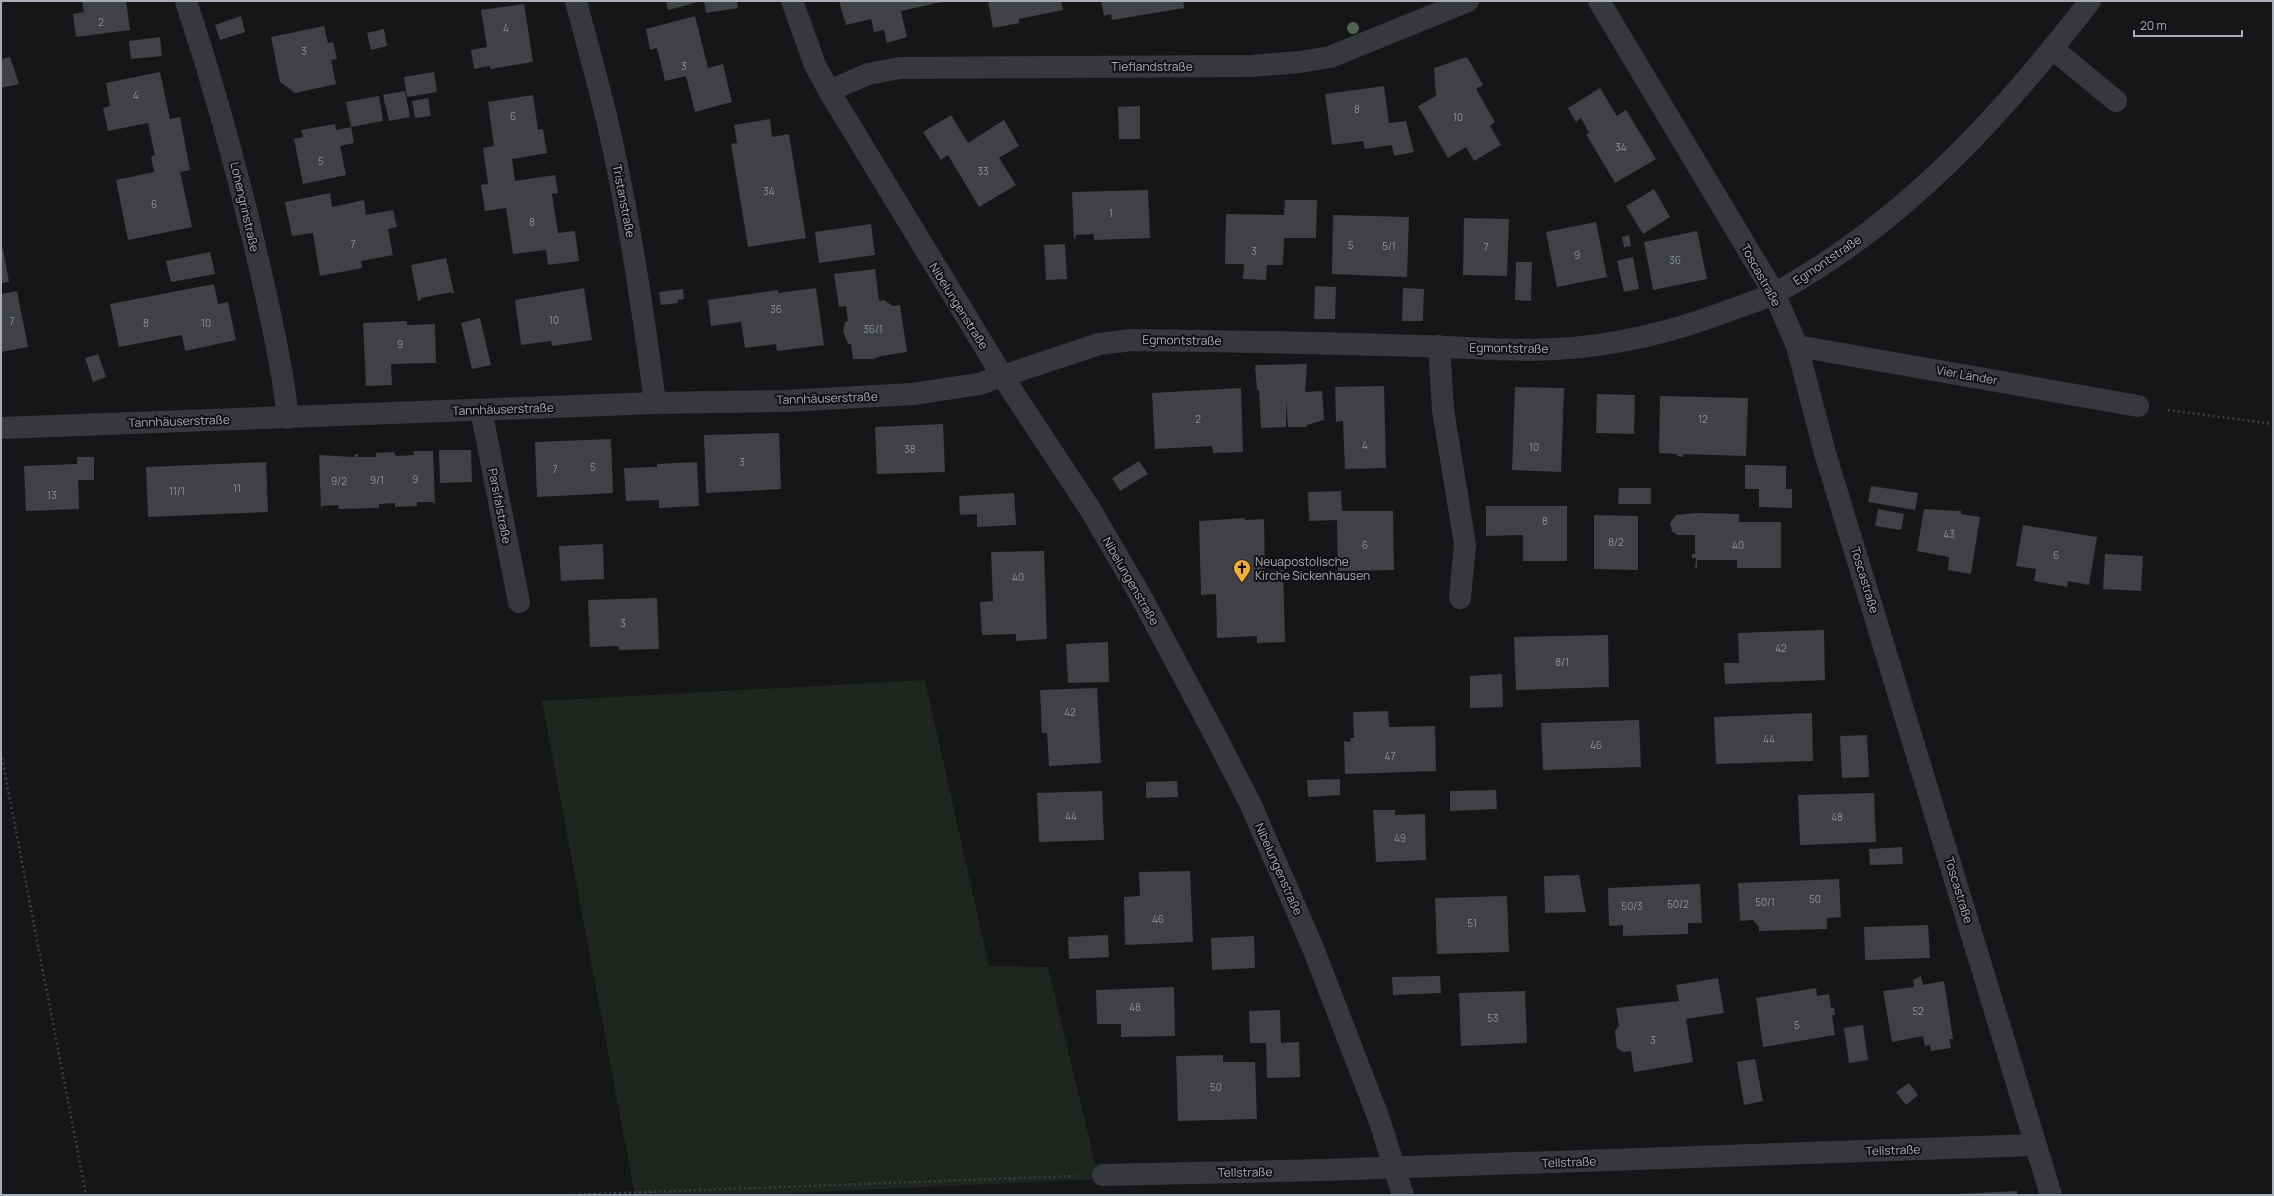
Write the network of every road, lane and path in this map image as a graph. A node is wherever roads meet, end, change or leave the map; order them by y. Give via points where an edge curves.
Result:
1 (186, 1) edge
2 (576, 1) edge
3 (792, 1) edge
4 (1468, 1) edge
5 (1599, 1) edge
6 (2090, 1) edge
7 (2053, 49) junction
8 (829, 91) junction
9 (2116, 101) dead end
10 (1774, 293) junction
11 (1439, 346) junction
12 (1797, 346) junction
13 (1003, 377) junction
14 (656, 403) junction
15 (2138, 406) joint
16 (481, 410) junction
17 (288, 418) junction
18 (2273, 424) edge
19 (1, 428) edge
20 (1460, 598) dead end
21 (519, 602) dead end
22 (1, 753) edge
23 (2034, 1145) junction
24 (1394, 1168) junction
25 (1103, 1175) joint
26 (86, 1195) edge
27 (569, 1195) edge
28 (1403, 1195) edge
29 (2051, 1195) edge

1 - 17 street, Lohengrinstraße via 235,162 266,298
2 - 14 street, Tristanstraße via 612,142 645,321
3 - 8 street, Nibelungenstraße via 813,59
4 - 8 street, Tieflandstraße via 1330,57 1300,62 1251,66 900,68 868,74
5 - 10 street, Toscastraße
6 - 7 street, Egmontstraße
7 - 9 street
7 - 10 street, Egmontstraße via 2014,97 1921,189 1817,269
8 - 13 street, Nibelungenstraße
10 - 11 street, Egmontstraße via 1698,323 1604,344 1557,349
10 - 12 street, Toscastraße
11 - 13 street, Egmontstraße via 1132,340 1099,344
11 - 20 street via 1443,410 1464,544
12 - 15 street, Vier Länder
12 - 23 street, Toscastraße via 1825,452
13 - 14 street, Tannhäuserstraße via 971,386 913,394 808,400
13 - 24 street, Nibelungenstraße via 1090,509 1139,593 1251,805 1314,948 1364,1077
14 - 16 street, Tannhäuserstraße
15 - 18 path
16 - 17 street, Tannhäuserstraße
16 - 21 street, Parsifalstraße
17 - 19 street, Tannhäuserstraße
22 - 26 path
23 - 24 street, Tellstraße
23 - 29 street, Toscastraße
24 - 25 street, Tellstraße
24 - 28 street, Nibelungenstraße
25 - 27 path

